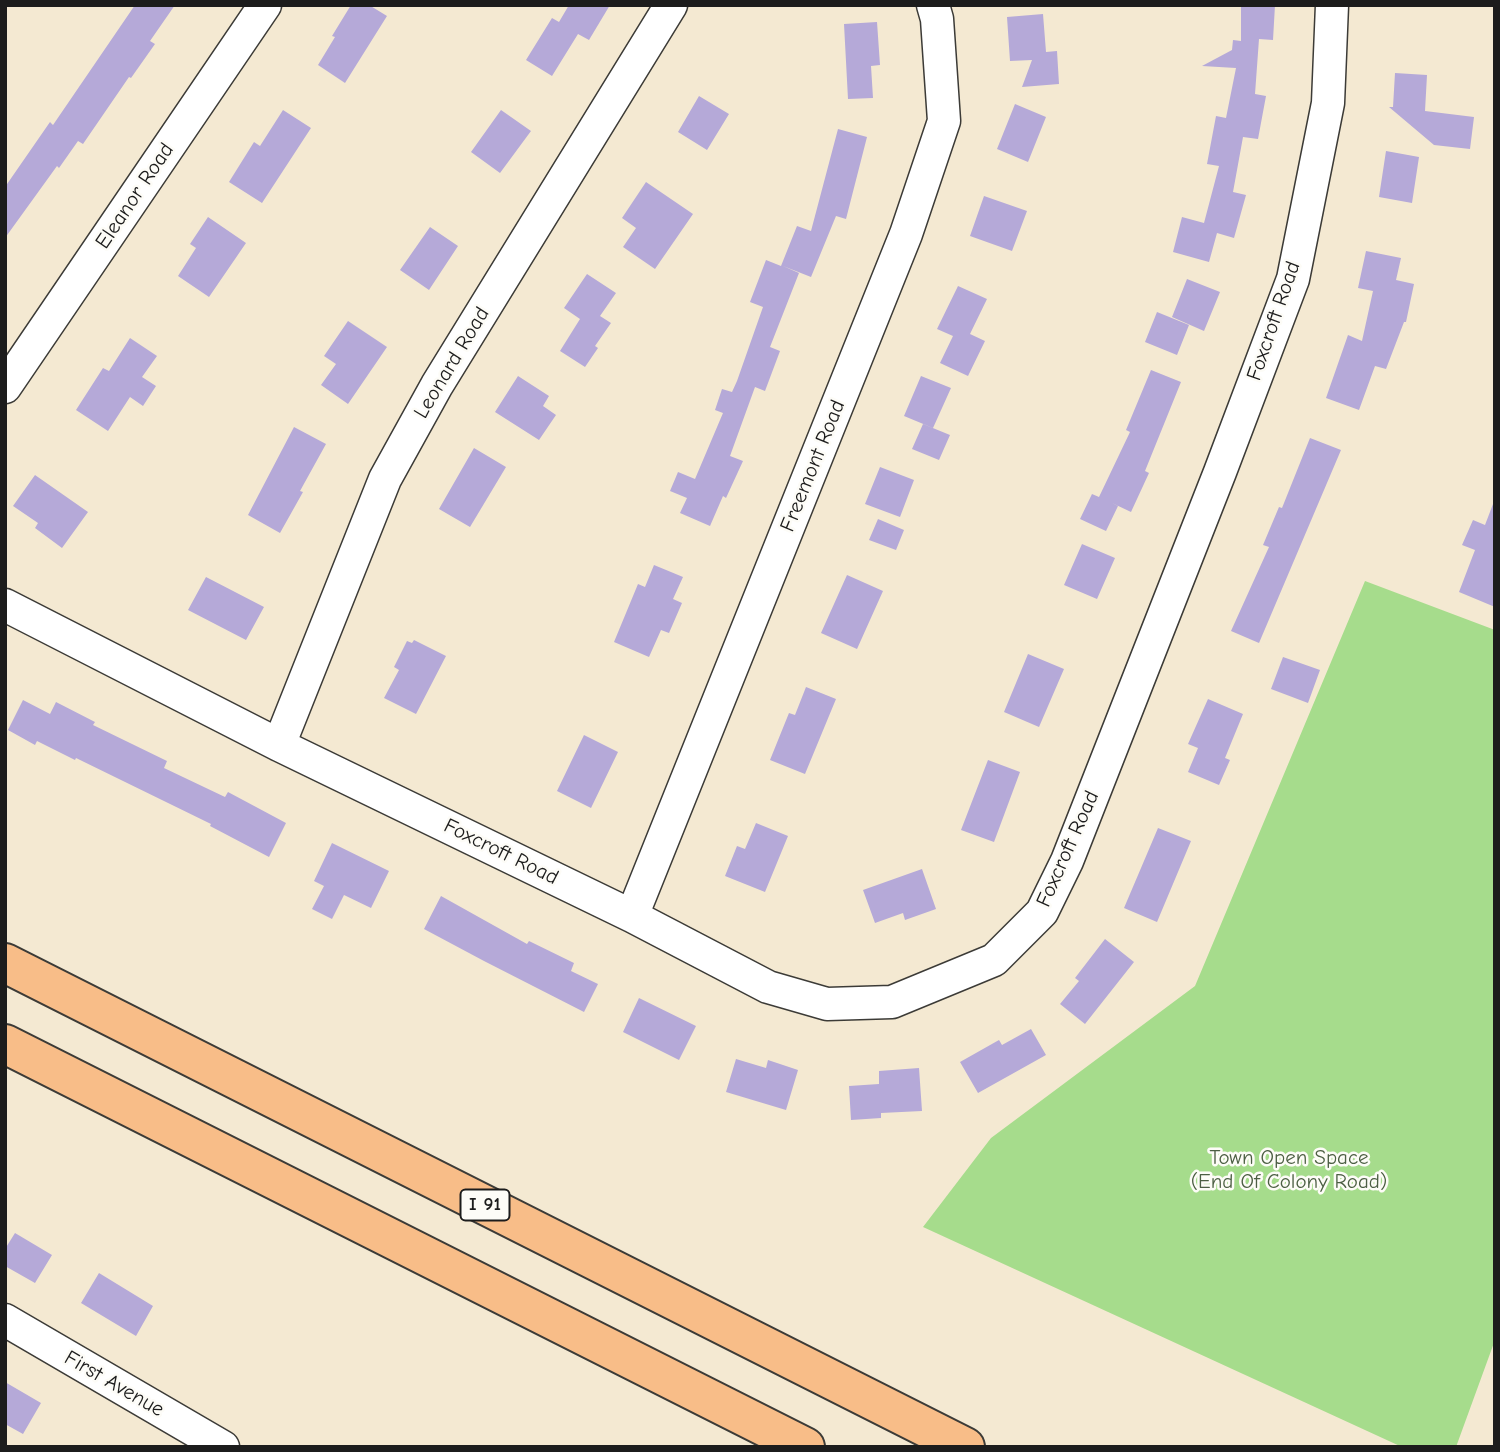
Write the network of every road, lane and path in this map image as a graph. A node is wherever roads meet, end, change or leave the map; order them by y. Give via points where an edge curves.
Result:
1 (264, 5) edge
2 (671, 5) edge
3 (933, 5) edge
4 (1332, 5) edge
5 (5, 387) edge
6 (5, 604) edge
7 (279, 745) junction
8 (632, 916) junction
9 (5, 963) edge
10 (5, 1044) edge
11 (5, 1320) edge
12 (223, 1447) edge
13 (805, 1447) edge
14 (965, 1447) edge

1 - 5 street, Eleanor Road
2 - 7 street, Leonard Road via 384,479
3 - 8 street, Freemont Road via 944,121 906,234
4 - 8 street, Foxcroft Road via 1328,103 1293,279 1067,861 1042,912 994,960 892,1002 827,1004 768,987
6 - 7 street, Foxcroft Road
7 - 8 street, Foxcroft Road
9 - 14 highway, I 91
10 - 13 highway
11 - 12 street, First Avenue

